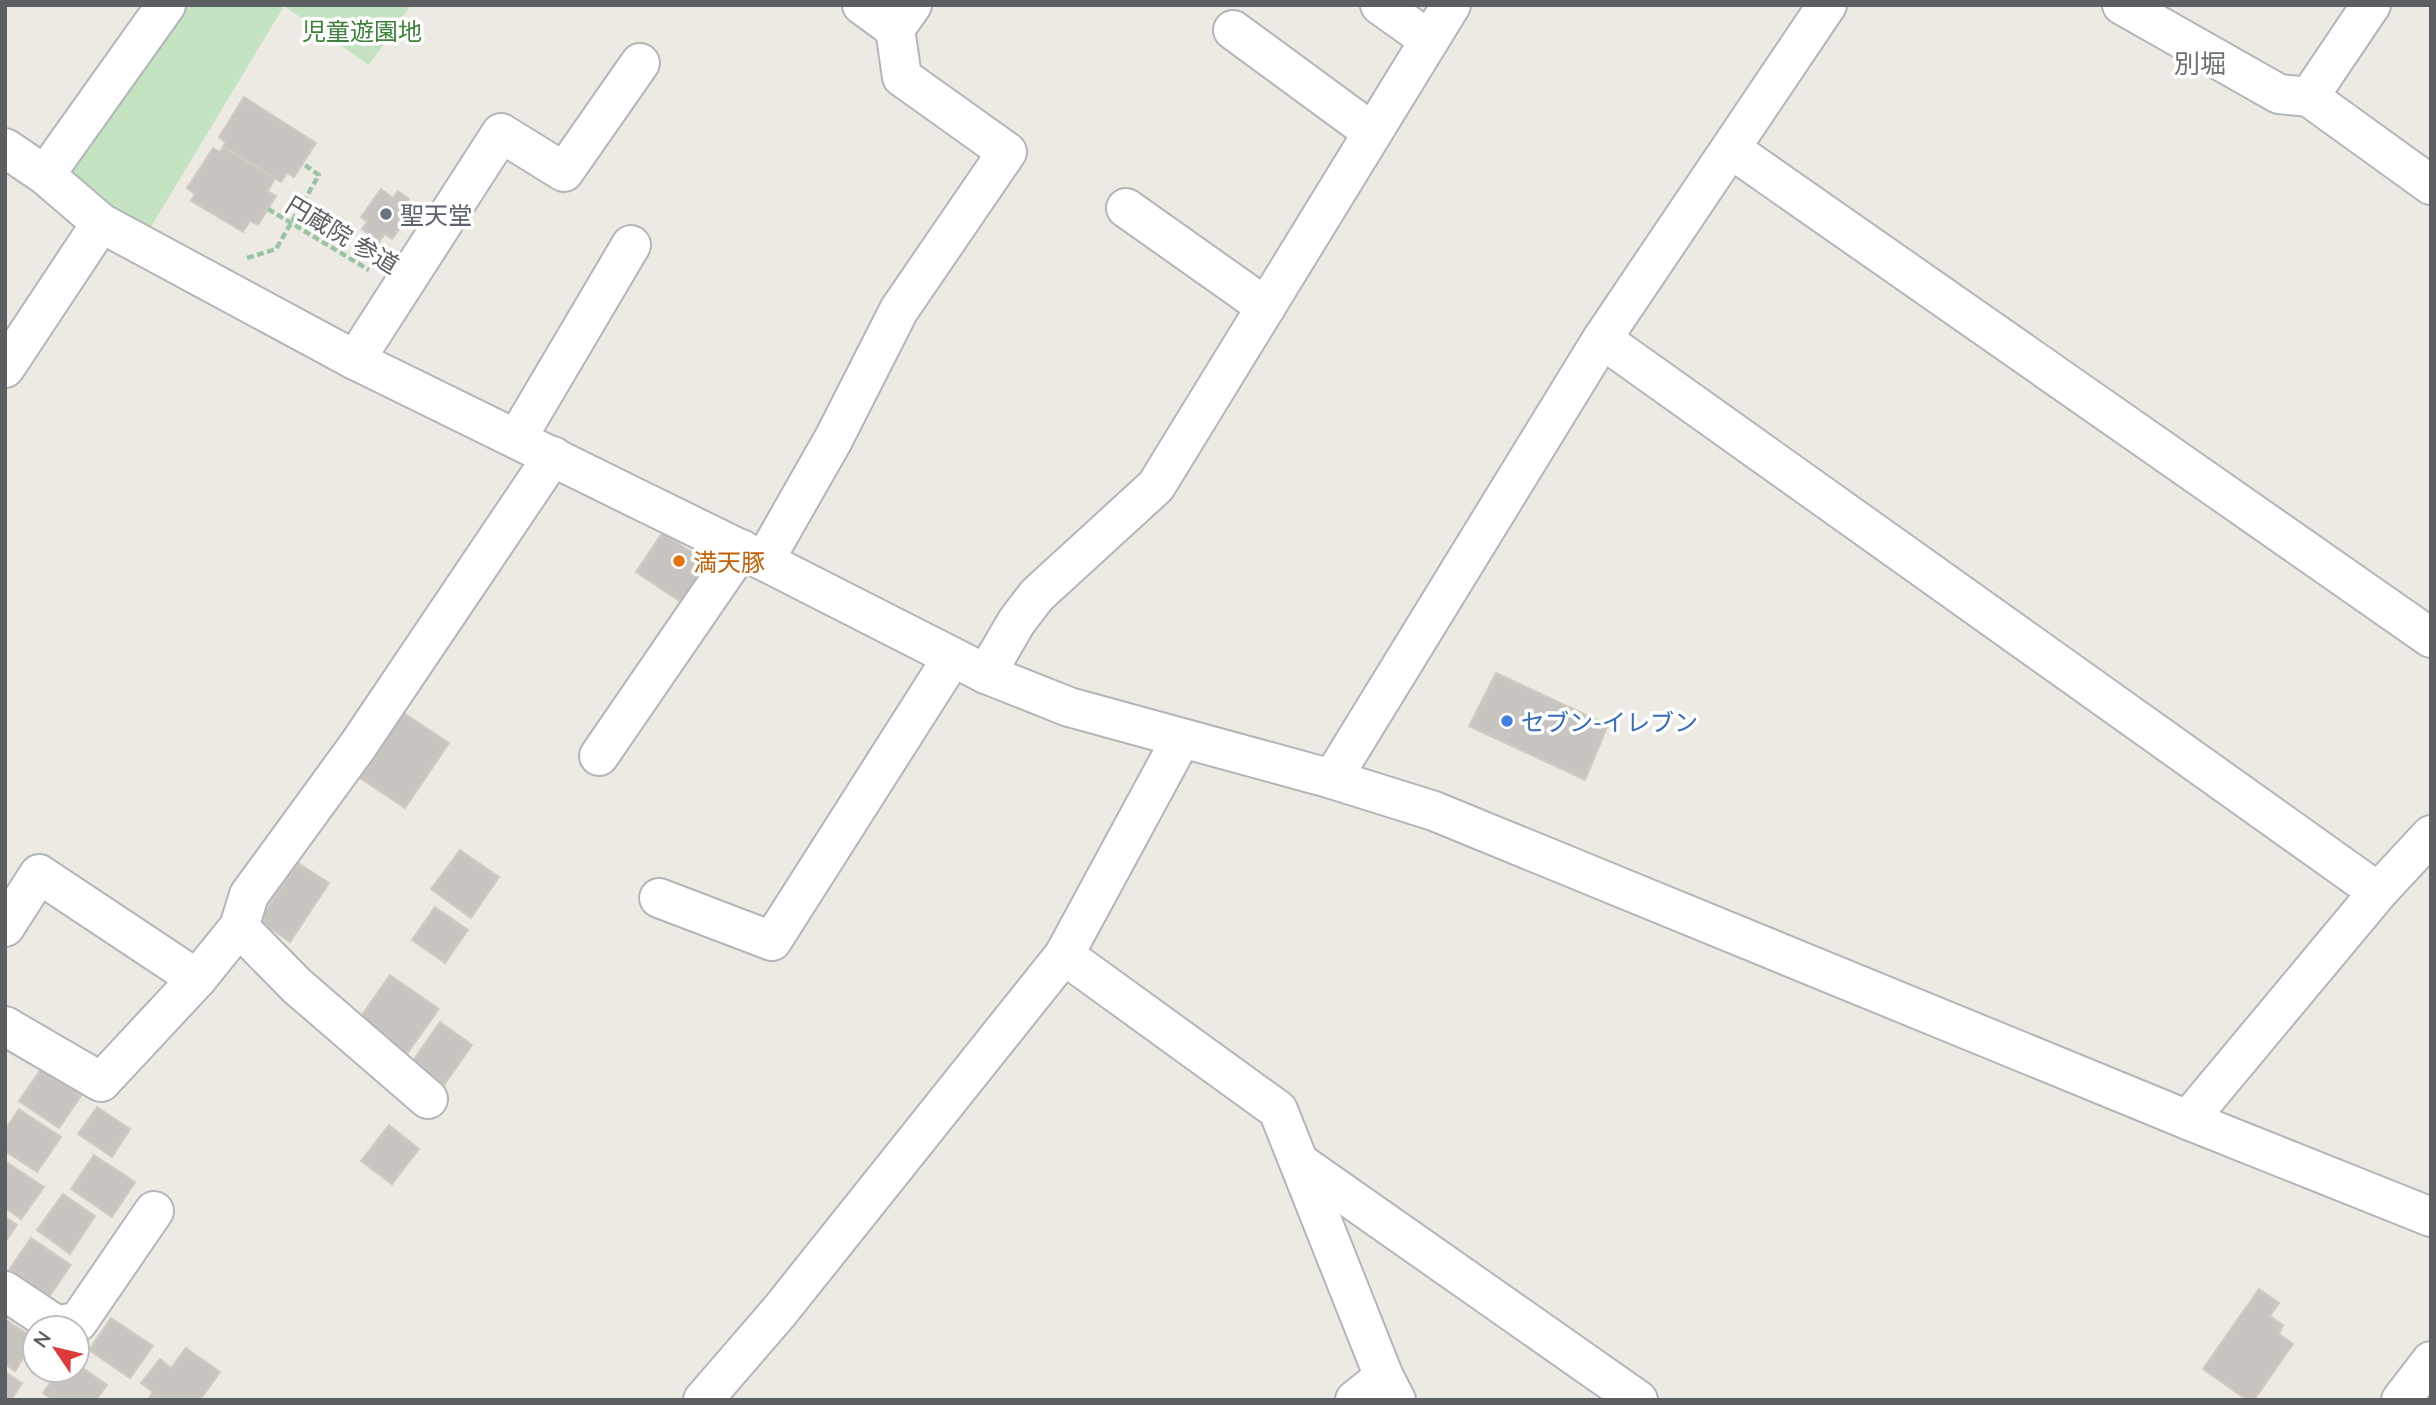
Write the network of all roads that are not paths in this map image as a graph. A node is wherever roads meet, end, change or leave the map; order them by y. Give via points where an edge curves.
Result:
1 (862, 5) edge
2 (1380, 5) edge
3 (1451, 5) edge
4 (1827, 5) edge
5 (2122, 5) edge
6 (2371, 5) edge
7 (162, 7) edge
8 (903, 17) edge
9 (1233, 30) dead end
10 (1429, 40) junction
11 (640, 63) dead end
12 (2309, 97) junction
13 (1372, 132) junction
14 (5, 148) edge
15 (1731, 149) junction
16 (45, 176) junction
17 (2431, 185) edge
18 (1126, 208) dead end
19 (101, 223) junction
20 (631, 245) dead end
21 (1266, 307) junction
22 (1602, 338) junction
23 (355, 360) junction
24 (5, 368) edge
25 (517, 438) junction
26 (554, 456) junction
27 (753, 555) junction
28 (2431, 638) edge
29 (952, 658) junction
30 (986, 674) junction
31 (1181, 739) junction
32 (599, 756) dead end
33 (1332, 779) junction
34 (2431, 835) edge
35 (2378, 892) junction
36 (659, 898) dead end
37 (5, 927) edge
38 (239, 927) junction
39 (1064, 955) junction
40 (197, 979) junction
41 (5, 1026) edge
42 (428, 1099) dead end
43 (2188, 1120) junction
44 (1300, 1163) junction
45 (153, 1211) dead end
46 (2431, 1217) edge
47 (5, 1291) edge
48 (2431, 1361) edge
49 (1378, 1392) edge
50 (703, 1400) edge
51 (1638, 1400) edge
52 (2401, 1400) edge

1 - 8 street
2 - 10 street
3 - 10 street
4 - 15 street
5 - 12 street via 2279,94
6 - 12 street
7 - 16 street
8 - 27 street via 902,77 1007,152 899,310 833,440
9 - 13 street
10 - 13 street
11 - 23 street via 564,173 501,133
12 - 17 street
13 - 21 street
14 - 16 street
15 - 22 street
15 - 28 street
16 - 19 street
18 - 21 street
19 - 23 street
19 - 24 street
20 - 25 street
21 - 30 street via 1156,486 1037,595
22 - 33 street
22 - 35 street
23 - 25 street
25 - 26 street
26 - 27 street
26 - 38 street via 357,747 249,895
27 - 29 street
27 - 32 street
29 - 30 street
29 - 36 street via 772,941
30 - 31 street via 1069,707
31 - 33 street
31 - 39 street
33 - 43 street via 1434,811
34 - 35 street
35 - 43 street
37 - 40 street via 39,874
38 - 40 street
38 - 42 street via 297,986
39 - 44 street via 1278,1110
39 - 50 street via 779,1312
40 - 41 street via 101,1082
43 - 46 street
44 - 49 street
44 - 51 street
45 - 47 street via 78,1322 57,1325
48 - 52 street

